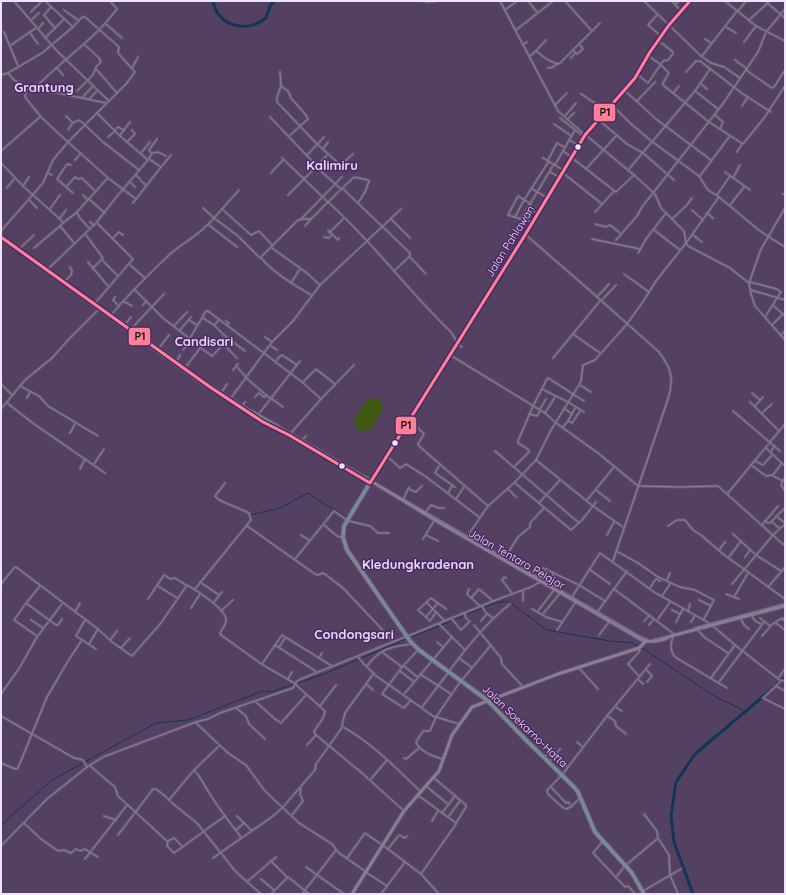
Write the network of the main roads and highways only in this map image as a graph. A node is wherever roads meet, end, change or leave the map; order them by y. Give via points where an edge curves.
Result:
1 (690, 1) edge
2 (1, 237) edge
3 (353, 472) junction
4 (372, 483) junction
5 (785, 605) edge
6 (646, 641) junction
7 (487, 700) junction
8 (354, 893) edge
9 (642, 893) edge

1 - 4 main road, Jalan Pahlawan via 668,25 637,74 578,145 538,214 386,456
2 - 3 highway via 176,362 257,415 266,424 290,434
3 - 4 highway
3 - 4 highway
4 - 6 main road, Jalan Tentara Pelajar
4 - 7 highway, Jalan Soekarno-Hatta via 343,528 347,550 407,638 419,650
5 - 6 main road, Jalan Tentara Pelajar via 698,630
6 - 7 main road via 640,648
7 - 8 main road via 472,706 459,724 440,768 404,811
7 - 9 highway, Jalan Soekarno-Hatta via 577,790 592,827 634,875

